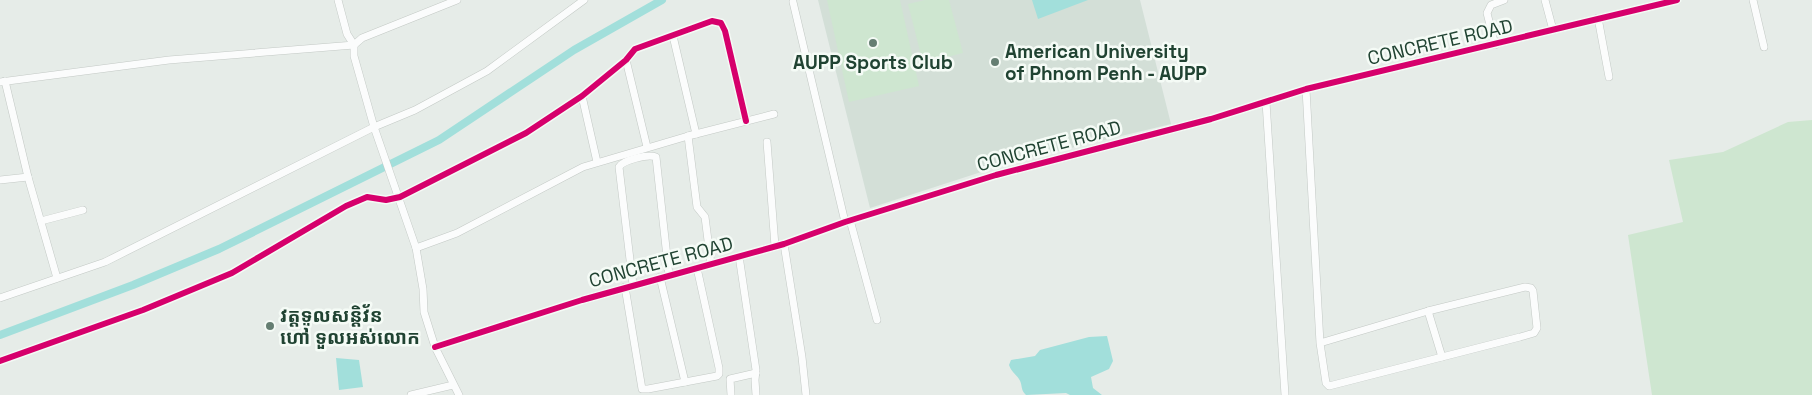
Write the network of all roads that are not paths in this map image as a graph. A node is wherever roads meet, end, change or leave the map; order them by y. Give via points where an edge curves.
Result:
1 (338, 0) edge
2 (457, 0) edge
3 (584, 0) edge
4 (1504, 0) edge
5 (1545, 0) edge
6 (1677, 0) edge
7 (1753, 0) edge
8 (792, 2) dead end
9 (1598, 18) junction
10 (1554, 30) junction
11 (673, 36) junction
12 (1495, 45) junction
13 (354, 46) junction
14 (1764, 47) dead end
15 (626, 60) junction
16 (1609, 77) dead end
17 (2, 81) edge
18 (1306, 89) junction
19 (582, 96) junction
20 (1266, 102) junction
21 (774, 114) dead end
22 (746, 121) junction
23 (376, 130) junction
24 (696, 134) junction
25 (688, 136) junction
26 (767, 142) dead end
27 (647, 148) junction
28 (596, 162) junction
29 (28, 177) junction
30 (0, 180) edge
31 (399, 194) junction
32 (83, 210) dead end
33 (41, 221) junction
34 (848, 221) junction
35 (784, 244) junction
36 (775, 246) junction
37 (416, 248) junction
38 (739, 256) junction
39 (711, 264) junction
40 (697, 268) junction
41 (670, 275) junction
42 (57, 278) junction
43 (660, 278) junction
44 (629, 286) junction
45 (0, 298) edge
46 (1428, 311) junction
47 (877, 320) dead end
48 (1320, 343) junction
49 (435, 347) junction
50 (1442, 357) junction
51 (0, 361) edge
52 (756, 373) junction
53 (685, 382) junction
54 (454, 385) junction
55 (411, 395) edge
56 (459, 395) edge
57 (730, 395) edge
58 (756, 395) edge
59 (806, 395) edge
60 (1285, 395) edge

1 - 13 street via 347,34
2 - 13 street via 362,38
3 - 23 street via 487,71
4 - 12 street via 1491,5 1487,13
5 - 10 street
6 - 9 street, CONCRETE ROAD
7 - 14 street
8 - 34 street
9 - 10 street, CONCRETE ROAD
9 - 16 street
10 - 12 street, CONCRETE ROAD
11 - 15 street via 635,49
11 - 22 street via 712,21 720,23 725,30
11 - 24 street
12 - 18 street, CONCRETE ROAD
13 - 17 street via 169,60
13 - 23 street via 354,56
15 - 19 street
15 - 27 street
17 - 29 street
18 - 20 street, CONCRETE ROAD
18 - 48 street
19 - 28 street
19 - 31 street via 526,133
20 - 34 street, CONCRETE ROAD via 996,174
20 - 60 street
21 - 22 street
22 - 24 street
23 - 31 street
23 - 42 street via 105,262
24 - 25 street
25 - 27 street
25 - 39 street via 697,207 705,217
26 - 36 street
27 - 28 street
28 - 37 street via 570,172 457,233
29 - 30 street
29 - 33 street
31 - 37 street
31 - 51 street via 386,200 367,197 232,273 143,310
32 - 33 street
33 - 42 street
34 - 35 street, CONCRETE ROAD
34 - 47 street
35 - 36 street, CONCRETE ROAD
35 - 59 street
36 - 38 street, CONCRETE ROAD
37 - 49 street via 424,312
38 - 39 street, CONCRETE ROAD
38 - 52 street
39 - 40 street, CONCRETE ROAD
40 - 41 street, CONCRETE ROAD
40 - 53 street via 720,371 717,376
41 - 43 street, CONCRETE ROAD
41 - 44 street via 656,157 651,155 623,162 619,167
42 - 45 street
43 - 44 street, CONCRETE ROAD
43 - 53 street
44 - 49 street, CONCRETE ROAD
44 - 53 street via 641,387 648,389
46 - 48 street
46 - 50 street
46 - 50 street via 1525,287 1533,290 1536,331
48 - 50 street via 1324,380 1329,386
49 - 54 street
52 - 57 street via 730,379
52 - 58 street
54 - 55 street
54 - 56 street

